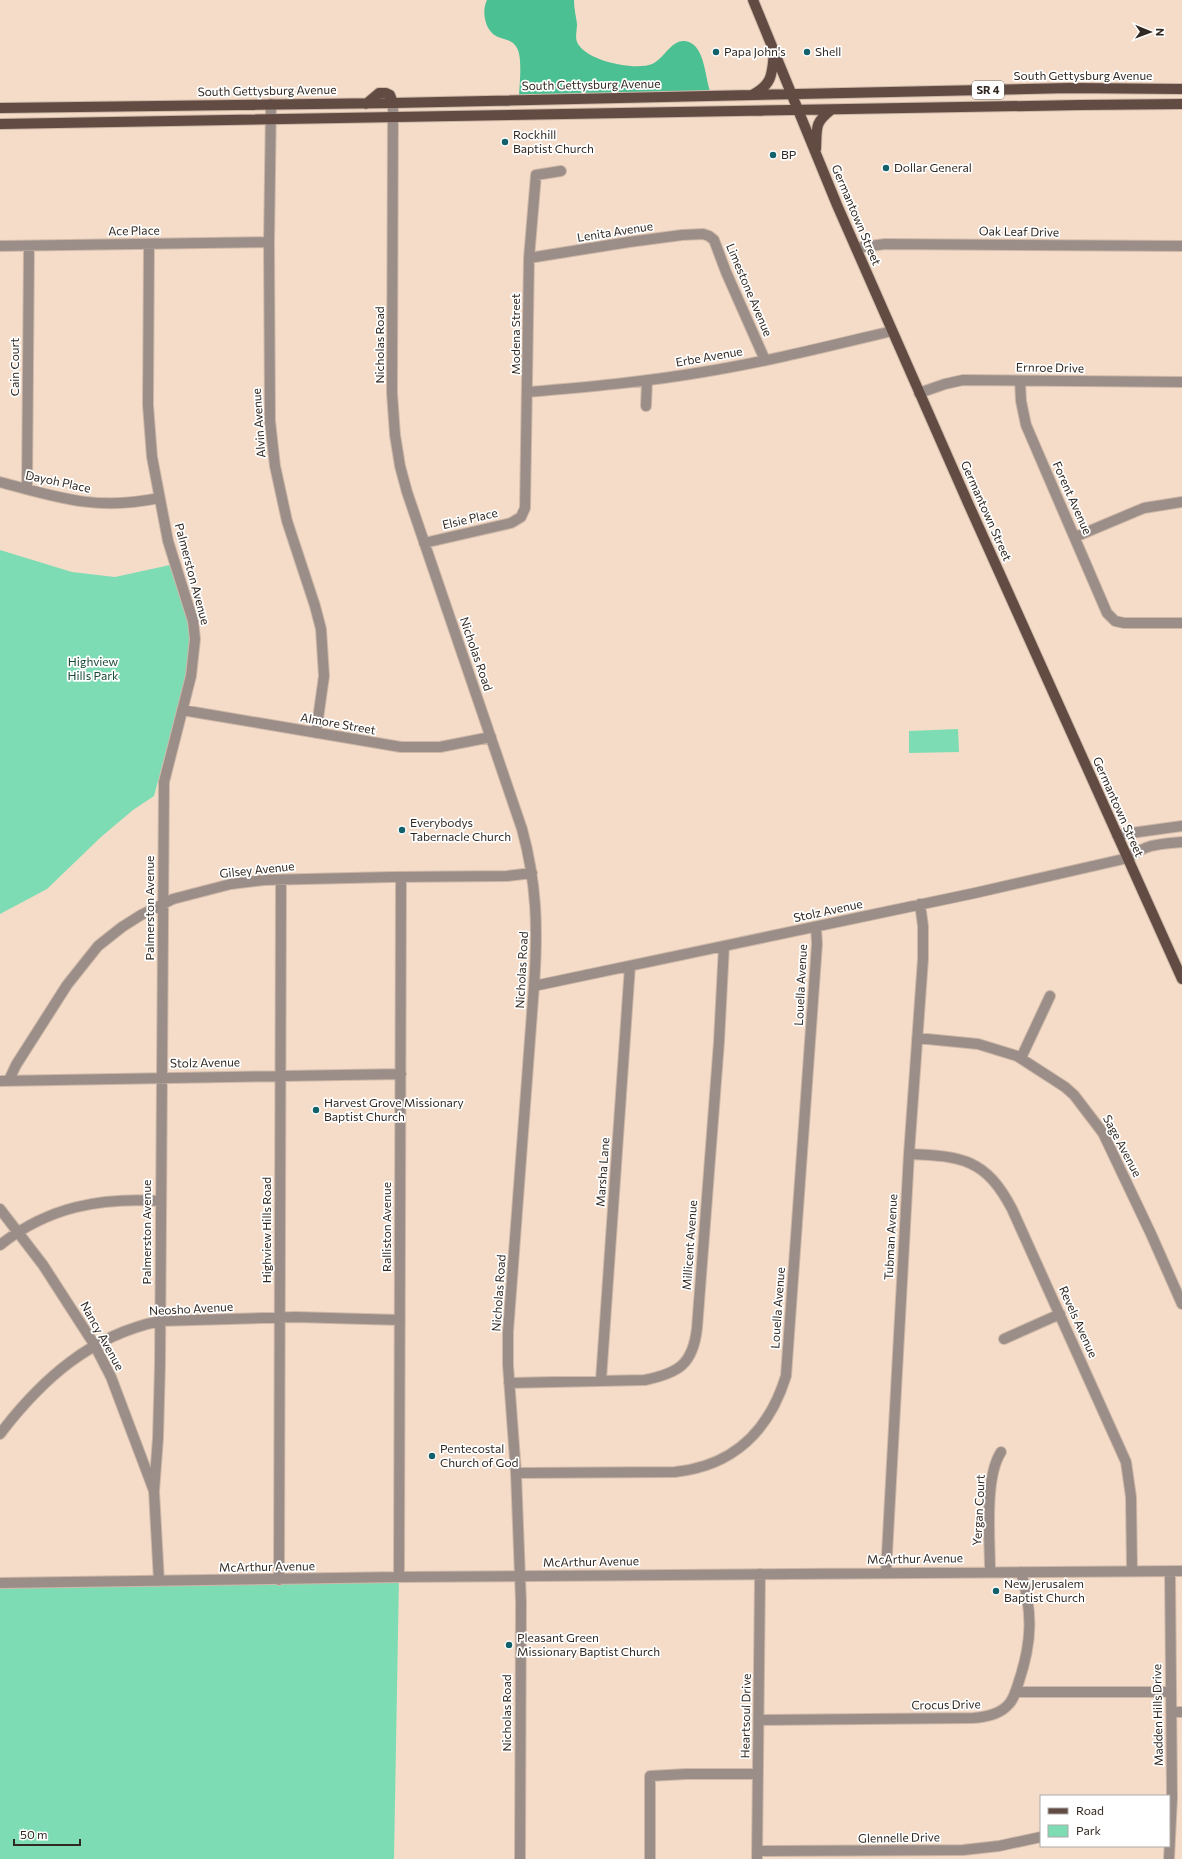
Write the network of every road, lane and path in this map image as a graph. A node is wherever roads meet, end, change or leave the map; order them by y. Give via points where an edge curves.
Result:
1 (753, 0) edge
2 (774, 50) junction
3 (1182, 89) edge
4 (752, 95) junction
5 (793, 95) junction
6 (393, 103) junction
7 (272, 104) junction
8 (1182, 104) edge
9 (0, 108) edge
10 (799, 110) junction
11 (831, 110) junction
12 (394, 117) junction
13 (271, 120) junction
14 (0, 124) edge
15 (815, 153) junction
16 (561, 171) dead end
17 (704, 234) joint
18 (269, 242) junction
19 (149, 244) junction
20 (0, 246) edge
21 (30, 246) junction
22 (1182, 246) edge
23 (856, 248) junction
24 (529, 258) junction
25 (892, 331) junction
26 (765, 360) junction
27 (647, 381) junction
28 (1020, 381) junction
29 (1182, 382) edge
30 (528, 392) junction
31 (919, 393) junction
32 (646, 406) dead end
33 (0, 482) edge
34 (27, 489) junction
35 (159, 498) junction
36 (1182, 502) edge
37 (521, 517) joint
38 (1075, 537) junction
39 (424, 543) junction
40 (1182, 623) edge
41 (182, 710) junction
42 (316, 733) junction
43 (491, 737) junction
44 (1182, 826) edge
45 (1117, 835) junction
46 (1182, 842) edge
47 (1128, 858) junction
48 (532, 873) junction
49 (401, 877) junction
50 (280, 880) junction
51 (163, 904) junction
52 (920, 904) junction
53 (816, 927) junction
54 (724, 946) junction
55 (630, 966) junction
56 (1182, 979) edge
57 (534, 986) junction
58 (1050, 996) dead end
59 (917, 1038) junction
60 (1021, 1058) junction
61 (401, 1074) junction
62 (281, 1075) junction
63 (161, 1077) junction
64 (4, 1081) edge
65 (909, 1154) junction
66 (161, 1202) junction
67 (0, 1210) edge
68 (19, 1232) junction
69 (0, 1245) edge
70 (1182, 1304) edge
71 (1060, 1314) junction
72 (280, 1318) junction
73 (400, 1320) junction
74 (160, 1321) junction
75 (1004, 1339) dead end
76 (94, 1344) junction
77 (601, 1380) junction
78 (509, 1383) junction
79 (0, 1434) edge
80 (1001, 1452) dead end
81 (516, 1474) junction
82 (154, 1491) junction
83 (1132, 1570) junction
84 (990, 1571) junction
85 (1170, 1571) junction
86 (1182, 1571) edge
87 (886, 1572) junction
88 (1022, 1572) junction
89 (760, 1574) junction
90 (519, 1576) junction
91 (399, 1577) junction
92 (279, 1580) junction
93 (159, 1581) junction
94 (0, 1583) edge
95 (1015, 1692) junction
96 (1170, 1692) junction
97 (1171, 1712) junction
98 (1182, 1712) edge
99 (759, 1720) junction
100 (758, 1774) junction
101 (1170, 1832) edge
102 (1040, 1837) edge
103 (1169, 1847) edge
104 (757, 1855) edge
105 (520, 1859) edge
106 (650, 1859) edge
107 (1169, 1859) edge

1 - 2 main road, Germantown Street
2 - 4 main road via 770,81 762,90
2 - 5 main road, Germantown Street
3 - 5 main road, South Gettysburg Avenue / SR 4 via 1069,88
4 - 5 main road, South Gettysburg Avenue
4 - 6 main road, South Gettysburg Avenue
5 - 10 main road, Germantown Street
6 - 7 main road, South Gettysburg Avenue via 390,95 379,92 366,104
6 - 12 street, Nicholas Road
7 - 9 main road, South Gettysburg Avenue
7 - 13 street, Alvin Avenue
8 - 11 main road, SR 4
10 - 11 main road, SR 4
10 - 12 main road
10 - 15 main road, Germantown Street
11 - 15 main road via 820,119 817,127
12 - 13 main road
12 - 39 street, Nicholas Road via 394,419 400,466
13 - 14 main road
13 - 18 street, Alvin Avenue
15 - 23 main road, Germantown Street
16 - 24 street, Modena Street via 536,175
17 - 24 street, Lenita Avenue via 629,242
17 - 26 street, Limestone Avenue via 714,240
18 - 19 street, Ace Place
18 - 42 street, Alvin Avenue via 270,421 283,506 321,629 324,685
19 - 21 street, Ace Place
19 - 35 street, Palmerston Avenue via 148,405 152,457
20 - 21 street, Ace Place
21 - 34 street, Cain Court
22 - 23 street, Oak Leaf Drive via 885,244
23 - 25 main road, Germantown Street
24 - 30 street, Modena Street
25 - 26 street, Erbe Avenue
25 - 31 main road, Germantown Street
26 - 27 street, Erbe Avenue
27 - 30 street, Erbe Avenue
27 - 32 street
28 - 29 street, Ernroe Drive
28 - 31 street, Ernroe Drive via 963,380
28 - 38 street, Forent Avenue via 1026,425
30 - 37 street, Modena Street via 525,508
31 - 45 main road, Germantown Street
33 - 34 street, Dayoh Place
34 - 35 street, Dayoh Place via 71,501 97,504 121,504
35 - 41 street, Palmerston Avenue via 168,541 193,621 194,656
36 - 38 street via 1144,508
37 - 39 street, Elsie Place via 511,523
38 - 40 street, Forent Avenue via 1107,613 1115,621
39 - 43 street, Nicholas Road
41 - 42 street, Almore Street
41 - 51 street, Palmerston Avenue via 164,782
42 - 43 street, Almore Street via 386,746 412,748 456,744
43 - 48 street, Nicholas Road via 522,829
44 - 45 street
45 - 47 main road, Germantown Street
46 - 47 street via 1151,845
47 - 52 street, Stolz Avenue
47 - 56 main road, Germantown Street
48 - 49 street, Gilsey Avenue via 507,876
48 - 57 street, Nicholas Road via 537,927
49 - 50 street, Gilsey Avenue
49 - 61 street, Ralliston Avenue
50 - 51 street, Gilsey Avenue via 226,885
50 - 62 street, Highview Hills Road
51 - 63 street, Palmerston Avenue
51 - 64 street, Gilsey Avenue via 128,923 98,946 67,984
52 - 53 street, Stolz Avenue
52 - 59 street, Tubman Avenue via 923,959
53 - 54 street, Stolz Avenue
53 - 81 street, Louella Avenue via 809,1073 786,1376 771,1412 759,1431 738,1449 716,1462 692,1469 668,1472
54 - 55 street, Stolz Avenue
54 - 77 street, Millicent Avenue via 696,1342 684,1364 670,1374 645,1380
55 - 57 street, Stolz Avenue
55 - 77 street, Marsha Lane
57 - 78 street, Nicholas Road via 510,1312
58 - 60 street
59 - 60 street, Sage Avenue via 978,1044
59 - 65 street, Tubman Avenue
60 - 70 street, Sage Avenue via 1065,1087 1098,1124
61 - 62 street, Stolz Avenue
61 - 73 street, Ralliston Avenue
62 - 63 street, Stolz Avenue
62 - 72 street, Highview Hills Road
63 - 64 street, Stolz Avenue
63 - 66 street, Palmerston Avenue
65 - 71 street, Revels Avenue via 957,1158 986,1173 997,1183 1012,1209
65 - 87 street, Tubman Avenue
66 - 68 street via 120,1200 86,1204 51,1215
66 - 74 street, Palmerston Avenue
67 - 68 street, Nancy Avenue
68 - 69 street
68 - 76 street, Nancy Avenue
71 - 75 street
71 - 83 street, Revels Avenue via 1126,1462 1131,1497
72 - 73 street, Neosho Avenue
72 - 74 street, Neosho Avenue
72 - 92 street, Highview Hills Road
73 - 91 street, Ralliston Avenue
74 - 76 street, Neosho Avenue via 141,1324
74 - 82 street, Palmerston Avenue via 158,1438
76 - 79 street, Neosho Avenue via 54,1375
76 - 82 street, Nancy Avenue via 111,1377
77 - 78 street, Millicent Avenue
78 - 81 street, Nicholas Road
80 - 84 street, Yergan Court via 994,1467 991,1494
81 - 90 street, Nicholas Road
82 - 93 street, Palmerston Avenue
83 - 85 street, McArthur Avenue
83 - 88 street, McArthur Avenue
84 - 87 street, McArthur Avenue
84 - 88 street, McArthur Avenue
85 - 86 street, McArthur Avenue
85 - 96 street, Madden Hills Drive
87 - 89 street, McArthur Avenue
88 - 95 street, Crocus Drive via 1029,1602 1030,1632 1027,1655
89 - 90 street, McArthur Avenue
89 - 99 street, Heartsoul Drive
90 - 91 street, McArthur Avenue
90 - 105 street, Nicholas Road
91 - 92 street, McArthur Avenue
92 - 93 street, McArthur Avenue
93 - 94 street, McArthur Avenue
95 - 96 street
95 - 99 street, Crocus Drive via 1007,1707 986,1717
96 - 97 street, Madden Hills Drive
97 - 98 street
97 - 101 street, Madden Hills Drive
99 - 100 street, Heartsoul Drive
100 - 104 street, Heartsoul Drive
100 - 106 street via 650,1776
102 - 104 street, Glennelle Drive via 963,1850
103 - 107 street, Madden Hills Drive

